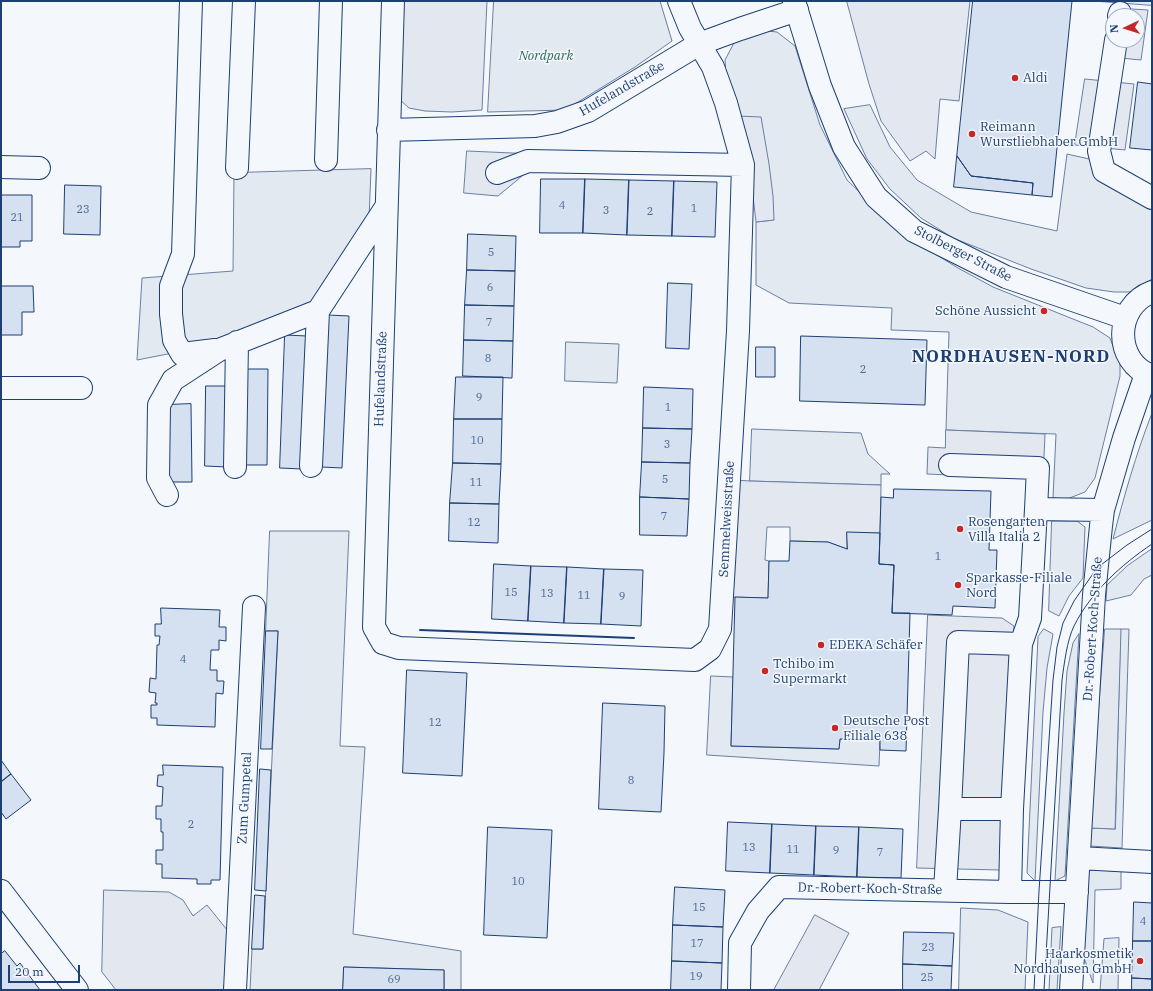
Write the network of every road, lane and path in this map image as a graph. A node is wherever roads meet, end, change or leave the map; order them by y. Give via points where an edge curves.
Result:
1 (191, 1) edge
2 (244, 1) edge
3 (331, 1) edge
4 (393, 1) edge
5 (679, 1) edge
6 (796, 5) edge
7 (700, 44) junction
8 (1115, 48) edge
9 (388, 130) junction
10 (326, 160) dead end
11 (743, 165) junction
12 (1, 167) edge
13 (40, 168) dead end
14 (237, 168) dead end
15 (497, 173) dead end
16 (1152, 198) edge
17 (386, 207) junction
18 (1152, 292) edge
19 (318, 311) junction
20 (1125, 318) junction
21 (228, 346) junction
22 (1149, 375) edge
23 (1, 388) edge
24 (81, 388) dead end
25 (950, 465) dead end
26 (311, 466) dead end
27 (235, 467) dead end
28 (167, 495) dead end
29 (1036, 509) junction
30 (1103, 510) junction
31 (254, 607) dead end
32 (374, 627) joint
33 (1021, 644) junction
34 (950, 809) junction
35 (1012, 810) junction
36 (1079, 858) junction
37 (1152, 862) edge
38 (945, 890) junction
39 (1, 891) edge
40 (1010, 892) junction
41 (1077, 892) junction
42 (77, 990) edge
43 (235, 990) edge
44 (740, 990) edge
45 (1071, 990) edge

1 - 21 street via 183,254 171,286 171,314 174,340 182,354
2 - 14 street
3 - 10 street
4 - 9 street, Hufelandstraße
5 - 7 street, Semmelweisstraße
6 - 7 street, Hufelandstraße
6 - 20 street, Stolberger Straße via 820,86 844,147 876,197 914,231 1006,276
7 - 9 street, Hufelandstraße via 588,111 558,122 535,126 452,120
7 - 11 street, Semmelweisstraße via 713,67 726,103
8 - 16 street via 1099,151 1104,171
9 - 17 street, Hufelandstraße
11 - 15 street via 528,161
11 - 32 street, Semmelweisstraße via 738,331 720,629 710,649 695,660 399,648 383,643
12 - 13 street
17 - 19 street
17 - 32 street, Hufelandstraße
18 - 20 street via 1145,294 1133,304
19 - 21 street
19 - 26 street
20 - 22 street via 1122,331 1128,356 1136,366
21 - 27 street
21 - 28 street via 173,380 159,405 158,478
22 - 30 street, Dr.-Robert-Koch-Straße via 1124,438
23 - 24 street
25 - 29 street via 1038,468
29 - 30 street
29 - 33 street via 1030,618
30 - 36 street, Dr.-Robert-Koch-Straße via 1094,595
31 - 43 street, Zum Gumpetal
33 - 34 street via 958,642
33 - 35 street
34 - 35 street
34 - 38 street
35 - 40 street
36 - 37 street
36 - 41 street, Dr.-Robert-Koch-Straße
38 - 40 street, Dr.-Robert-Koch-Straße
38 - 44 street, Dr.-Robert-Koch-Straße via 779,887 758,911 740,943
39 - 42 street
40 - 41 street, Dr.-Robert-Koch-Straße
41 - 45 street, Dr.-Robert-Koch-Straße

